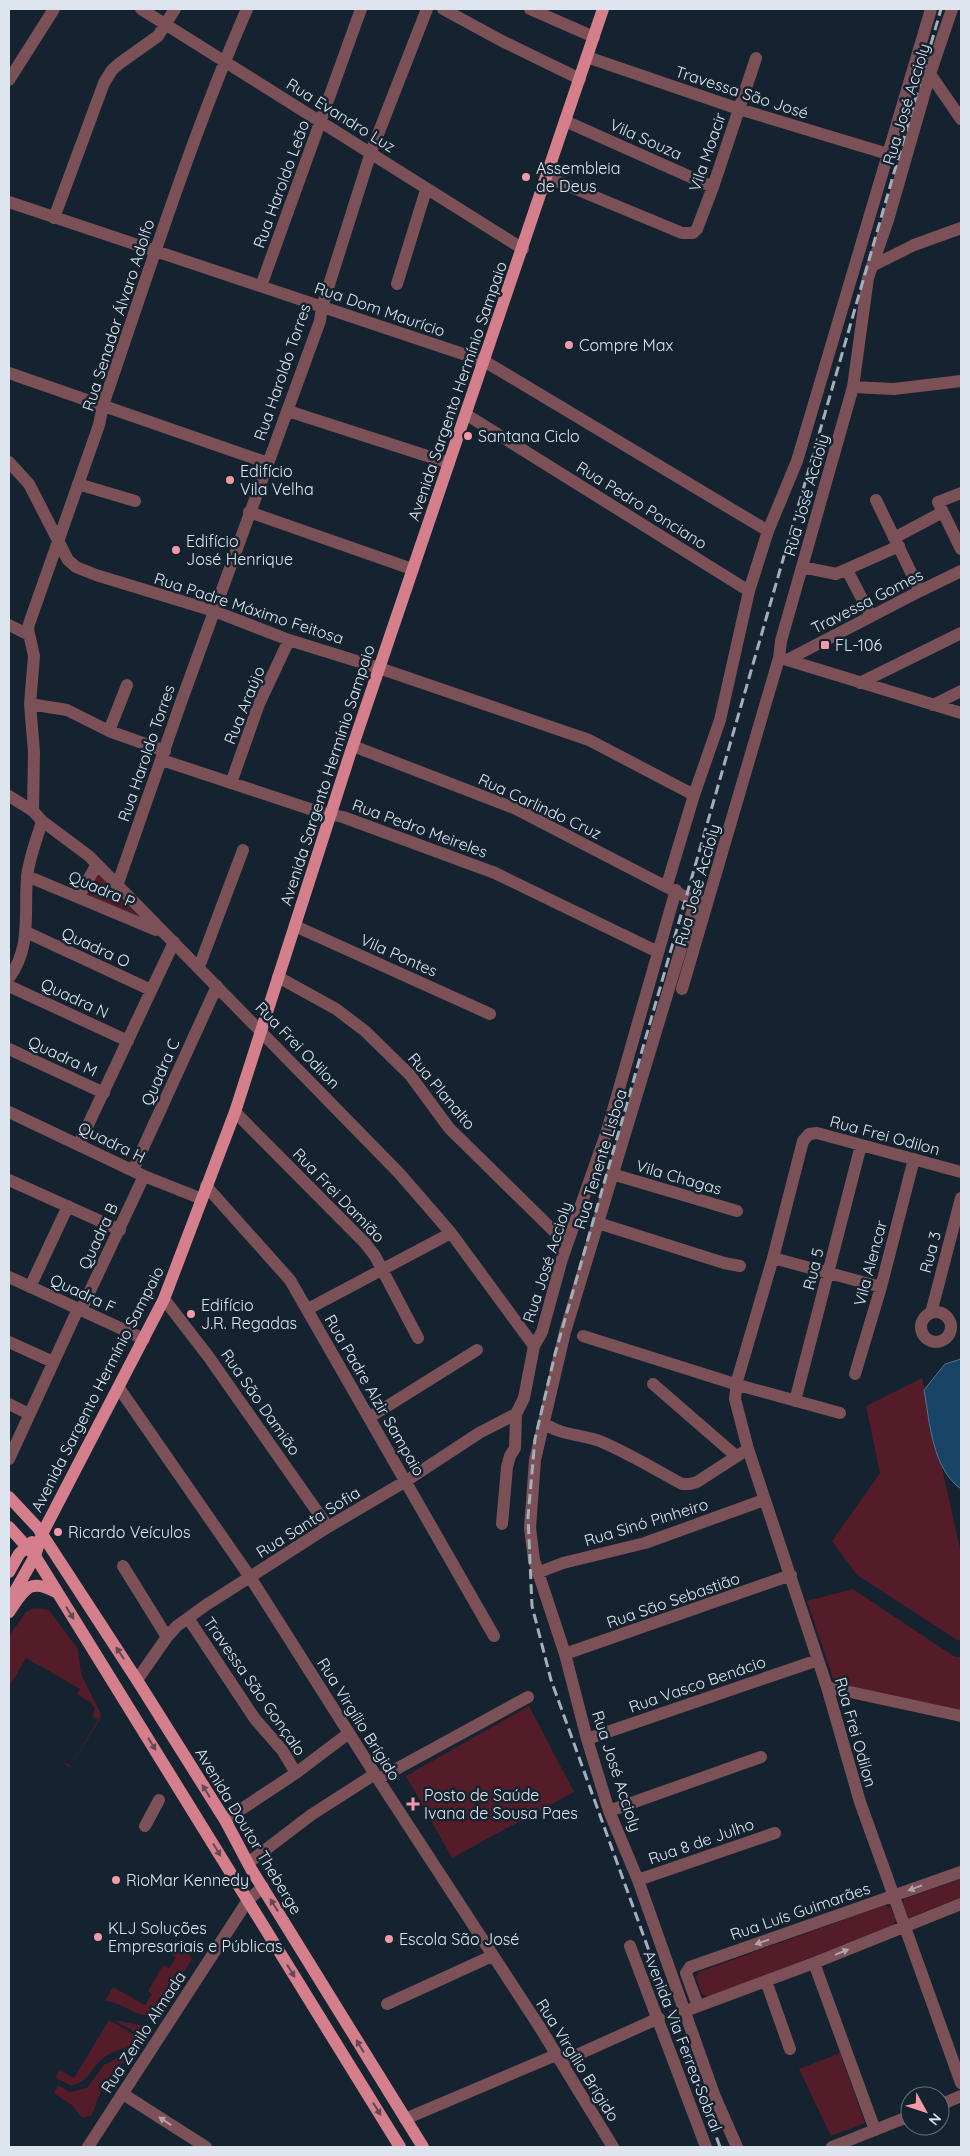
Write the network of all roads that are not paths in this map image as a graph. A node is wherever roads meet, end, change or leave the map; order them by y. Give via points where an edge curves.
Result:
1 (54, 9) edge
2 (141, 9) edge
3 (175, 9) edge
4 (247, 9) edge
5 (361, 9) edge
6 (427, 9) edge
7 (442, 9) edge
8 (530, 9) edge
9 (603, 9) edge
10 (931, 9) edge
11 (952, 9) edge
12 (166, 24) junction
13 (594, 37) junction
14 (587, 58) junction
15 (756, 58) dead end
16 (225, 60) junction
17 (930, 74) junction
18 (580, 79) junction
19 (9, 80) edge
20 (739, 109) junction
21 (961, 119) edge
22 (566, 121) junction
23 (321, 122) junction
24 (371, 152) junction
25 (888, 154) junction
26 (547, 177) junction
27 (713, 187) junction
28 (426, 190) junction
29 (9, 202) edge
30 (54, 218) junction
31 (961, 228) edge
32 (523, 250) junction
33 (156, 252) junction
34 (874, 266) junction
35 (397, 284) dead end
36 (261, 286) junction
37 (322, 307) junction
38 (484, 361) junction
39 (9, 373) edge
40 (961, 381) edge
41 (853, 387) junction
42 (103, 405) junction
43 (288, 412) junction
44 (467, 415) junction
45 (9, 462) edge
46 (268, 463) junction
47 (449, 463) junction
48 (78, 484) junction
49 (961, 493) edge
50 (876, 500) dead end
51 (135, 501) dead end
52 (941, 507) junction
53 (249, 512) junction
54 (768, 531) junction
55 (58, 538) junction
56 (896, 542) junction
57 (961, 549) edge
58 (802, 567) junction
59 (412, 569) junction
60 (847, 570) junction
61 (961, 572) edge
62 (749, 591) junction
63 (920, 591) junction
64 (214, 611) junction
65 (871, 616) junction
66 (9, 625) edge
67 (961, 632) edge
68 (29, 635) junction
69 (289, 640) junction
70 (783, 659) junction
71 (379, 668) junction
72 (860, 683) junction
73 (127, 685) dead end
74 (961, 691) edge
75 (30, 704) junction
76 (933, 705) junction
77 (961, 713) edge
78 (109, 731) junction
79 (352, 746) junction
80 (163, 755) junction
81 (231, 783) junction
82 (694, 795) junction
83 (9, 796) edge
84 (330, 814) junction
85 (37, 816) junction
86 (243, 850) dead end
87 (97, 864) junction
88 (28, 876) junction
89 (117, 886) junction
90 (672, 887) junction
91 (79, 896) junction
92 (696, 899) junction
93 (709, 903) junction
94 (295, 926) junction
95 (26, 932) junction
96 (163, 933) junction
97 (174, 942) junction
98 (658, 952) junction
99 (199, 967) junction
100 (278, 977) junction
101 (9, 978) edge
102 (9, 986) edge
103 (217, 986) junction
104 (682, 989) dead end
105 (151, 990) junction
106 (490, 1014) dead end
107 (261, 1030) junction
108 (128, 1041) junction
109 (9, 1049) edge
110 (104, 1093) junction
111 (9, 1112) edge
112 (235, 1112) junction
113 (79, 1144) junction
114 (861, 1145) junction
115 (914, 1159) junction
116 (961, 1172) edge
117 (138, 1173) junction
118 (612, 1174) junction
119 (9, 1180) edge
120 (204, 1193) junction
121 (961, 1198) edge
122 (68, 1206) junction
123 (737, 1211) dead end
124 (598, 1223) junction
125 (120, 1230) junction
126 (451, 1233) junction
127 (567, 1244) junction
128 (773, 1258) junction
129 (740, 1266) dead end
130 (382, 1271) junction
131 (829, 1272) junction
132 (9, 1277) edge
133 (30, 1287) junction
134 (882, 1287) junction
135 (164, 1299) junction
136 (80, 1310) junction
137 (308, 1310) junction
138 (931, 1313) dead end
139 (583, 1336) dead end
140 (418, 1338) dead end
141 (144, 1339) junction
142 (9, 1342) edge
143 (534, 1346) junction
144 (477, 1350) dead end
145 (53, 1362) junction
146 (855, 1374) dead end
147 (653, 1384) dead end
148 (738, 1385) junction
149 (119, 1388) junction
150 (795, 1401) junction
151 (9, 1404) edge
152 (840, 1413) dead end
153 (30, 1414) junction
154 (516, 1414) junction
155 (370, 1417) junction
156 (546, 1430) junction
157 (748, 1449) junction
158 (736, 1456) junction
159 (9, 1460) edge
160 (406, 1482) junction
161 (9, 1497) edge
162 (764, 1500) junction
163 (502, 1524) dead end
164 (9, 1527) edge
165 (328, 1527) junction
166 (42, 1534) junction
167 (31, 1551) junction
168 (123, 1566) dead end
169 (9, 1572) edge
170 (538, 1573) junction
171 (791, 1575) junction
172 (250, 1577) junction
173 (58, 1593) junction
174 (9, 1602) edge
175 (9, 1612) edge
176 (188, 1618) junction
177 (494, 1636) dead end
178 (167, 1637) junction
179 (565, 1654) junction
180 (818, 1660) junction
181 (137, 1680) junction
182 (827, 1687) junction
183 (528, 1697) dead end
184 (961, 1716) edge
185 (349, 1733) junction
186 (588, 1739) junction
187 (761, 1757) dead end
188 (191, 1766) junction
189 (296, 1773) junction
190 (377, 1777) junction
191 (174, 1778) junction
192 (159, 1800) dead end
193 (610, 1811) junction
194 (225, 1820) junction
195 (145, 1826) dead end
196 (775, 1833) dead end
197 (248, 1863) junction
198 (961, 1872) edge
199 (638, 1880) junction
200 (263, 1887) junction
201 (893, 1896) junction
202 (248, 1900) junction
203 (961, 1904) edge
204 (904, 1926) junction
205 (630, 1946) dead end
206 (492, 1956) junction
207 (814, 1964) junction
208 (766, 1981) junction
209 (388, 2004) dead end
210 (698, 2006) junction
211 (686, 2011) junction
212 (659, 2018) junction
213 (790, 2048) dead end
214 (558, 2059) junction
215 (961, 2083) edge
216 (123, 2094) junction
217 (900, 2120) edge
218 (407, 2122) junction
219 (875, 2130) junction
220 (392, 2135) junction
221 (853, 2144) edge
222 (88, 2147) edge
223 (206, 2147) edge
224 (400, 2147) edge
225 (423, 2147) edge
226 (613, 2147) edge
227 (706, 2147) edge
228 (737, 2147) edge
229 (832, 2147) edge

1 - 19 street
2 - 12 street, Rua Evandro Luz
3 - 12 street
4 - 16 street, Rua Senador Álvaro Adolfo
5 - 23 street, Rua Haroldo Leão
6 - 24 street, Rua Haroldo Torres
7 - 18 street
8 - 13 street
9 - 13 main road, Avenida Sargento Hermínio Sampaio
10 - 25 street, Rua José Accioly
11 - 17 street, Rua José Accioly
12 - 16 street, Rua Evandro Luz
12 - 30 street via 152,41 112,70 104,83
13 - 14 main road, Avenida Sargento Hermínio Sampaio
14 - 18 main road, Avenida Sargento Hermínio Sampaio
14 - 20 street, Travessa São José
15 - 20 street, Vila Moacir
16 - 23 street, Rua Evandro Luz
16 - 33 street, Rua Senador Álvaro Adolfo
17 - 21 street
17 - 34 street, Rua José Accioly
18 - 22 main road, Avenida Sargento Hermínio Sampaio
20 - 25 street, Travessa São José
20 - 27 street, Vila Moacir
22 - 26 main road, Avenida Sargento Hermínio Sampaio
22 - 27 street, Vila Souza
23 - 24 street, Rua Evandro Luz
23 - 36 street, Rua Haroldo Leão
24 - 28 street, Rua Evandro Luz
24 - 37 street, Rua Haroldo Torres
25 - 54 street, Rua José Accioly via 797,461
26 - 27 street, Vila Moacir via 682,233 693,233 696,229
26 - 32 main road, Avenida Sargento Hermínio Sampaio
28 - 32 street, Rua Evandro Luz
28 - 35 street
29 - 30 street, Rua Dom Maurício
30 - 33 street, Rua Dom Maurício
31 - 34 street via 914,245
32 - 38 main road, Avenida Sargento Hermínio Sampaio
33 - 36 street, Rua Dom Maurício
33 - 42 street, Rua Senador Álvaro Adolfo
34 - 41 street, Rua José Accioly via 868,278
36 - 37 street, Rua Dom Maurício
37 - 38 street, Rua Dom Maurício
37 - 43 street, Rua Haroldo Torres
38 - 44 main road, Avenida Sargento Hermínio Sampaio
38 - 54 street, Rua Dom Maurício
39 - 42 street
40 - 41 street via 894,389
41 - 58 street, Rua José Accioly
42 - 46 street
42 - 48 street, Rua Senador Álvaro Adolfo
43 - 46 street, Rua Haroldo Torres
43 - 47 street
44 - 47 main road, Avenida Sargento Hermínio Sampaio
44 - 62 street, Rua Pedro Ponciano
45 - 55 street, Rua Padre Máximo Feitosa via 29,484
46 - 53 street, Rua Haroldo Torres
47 - 59 main road, Avenida Sargento Hermínio Sampaio
48 - 51 street
48 - 55 street, Rua Senador Álvaro Adolfo
49 - 52 street
50 - 56 street
52 - 56 street
52 - 57 street
53 - 59 street
53 - 64 street, Rua Haroldo Torres
54 - 62 street, Rua José Accioly
55 - 64 street, Rua Padre Máximo Feitosa via 68,560 76,566
55 - 68 street, Rua Senador Álvaro Adolfo via 29,624
56 - 60 street
56 - 63 street
58 - 60 street via 836,574
58 - 70 street, Rua José Accioly via 781,641
59 - 71 main road, Avenida Sargento Hermínio Sampaio
60 - 65 street
61 - 63 street, Travessa Gomes
62 - 82 street, Rua José Accioly via 720,720
63 - 65 street, Travessa Gomes
64 - 69 street, Rua Padre Máximo Feitosa
64 - 80 street, Rua Haroldo Torres
65 - 70 street, Travessa Gomes
66 - 68 street
67 - 72 street
68 - 75 street via 34,656
69 - 71 street, Rua Padre Máximo Feitosa
69 - 81 street, Rua Araújo via 259,704
70 - 72 street
70 - 93 street, Rua José Accioly
71 - 79 main road, Avenida Sargento Hermínio Sampaio
71 - 82 street, Rua Padre Máximo Feitosa via 589,740
72 - 76 street
73 - 78 street
74 - 76 street
75 - 78 street, Rua Pedro Meireles via 67,710
75 - 85 street
76 - 77 street
78 - 80 street, Rua Pedro Meireles
79 - 84 main road, Avenida Sargento Hermínio Sampaio
79 - 90 street, Rua Carlindo Cruz via 516,809
80 - 81 street, Rua Pedro Meireles
80 - 89 street, Rua Haroldo Torres
81 - 84 street, Rua Pedro Meireles
82 - 90 street, Rua José Accioly
83 - 85 street, Rua Frei Odilon
84 - 94 main road, Avenida Sargento Hermínio Sampaio
84 - 98 street, Rua Pedro Meireles via 495,873
85 - 87 street, Rua Frei Odilon
85 - 88 street
86 - 99 street
87 - 89 street, Rua Frei Odilon
87 - 91 street
88 - 91 street, Quadra P
88 - 95 street
89 - 96 street, Rua Frei Odilon
90 - 92 street, Rua Carlindo Cruz
90 - 98 street, Rua José Accioly
91 - 96 street, Quadra P
92 - 93 street, Rua Carlindo Cruz
92 - 118 street, Rua Tenente Lisboa
93 - 104 street, Rua José Accioly
94 - 100 main road, Avenida Sargento Hermínio Sampaio
94 - 106 street, Vila Pontes
95 - 101 street via 19,961
95 - 105 street, Quadra O
96 - 97 street, Rua Frei Odilon
97 - 99 street, Rua Frei Odilon
97 - 105 street
98 - 127 street, Rua José Accioly via 612,1114
99 - 103 street, Rua Frei Odilon
100 - 107 main road, Avenida Sargento Hermínio Sampaio
100 - 127 street, Rua Planalto via 336,1009 365,1031 410,1075 449,1128
102 - 108 street, Quadra N
103 - 107 street, Rua Frei Odilon
103 - 117 street, Quadra C
105 - 108 street
107 - 112 main road, Avenida Sargento Hermínio Sampaio
107 - 126 street, Rua Frei Odilon via 399,1173
108 - 110 street
109 - 110 street, Quadra M
110 - 113 street
111 - 113 street, Quadra H
112 - 120 main road, Avenida Sargento Hermínio Sampaio
112 - 130 street, Rua Frei Damião via 365,1243
113 - 117 street, Quadra H
114 - 115 street, Rua Frei Odilon
114 - 128 street, Rua Frei Odilon via 817,1133 809,1134 803,1141
114 - 131 street, Rua 5
115 - 116 street, Rua Frei Odilon
115 - 134 street, Vila Alencar
117 - 120 street, Quadra H
117 - 125 street, Quadra B
118 - 123 street, Vila Chagas
118 - 124 street, Rua Tenente Lisboa
119 - 122 street
120 - 135 main road, Avenida Sargento Hermínio Sampaio
120 - 137 street, Rua Padre Alzir Sampaio via 290,1280
121 - 138 street, Rua 3
122 - 125 street
122 - 133 street
124 - 129 street
124 - 156 street, Rua Tenente Lisboa via 565,1332
125 - 136 street, Quadra B
126 - 130 street
126 - 143 street, Rua Frei Odilon
127 - 143 street, Rua José Accioly via 542,1332
128 - 131 street
128 - 148 street, Rua Frei Odilon
130 - 137 street
130 - 140 street, Rua Frei Damião
131 - 134 street
131 - 150 street, Rua 5
132 - 133 street, Quadra F
133 - 136 street, Quadra F
134 - 146 street, Vila Alencar
135 - 141 main road, Avenida Sargento Hermínio Sampaio
135 - 165 street, Rua São Damião via 230,1386
136 - 141 street, Quadra F
136 - 145 street, Quadra B
137 - 155 street, Rua Padre Alzir Sampaio
139 - 148 street
141 - 149 main road, Avenida Sargento Hermínio Sampaio
142 - 145 street
143 - 154 street, Rua José Accioly via 524,1398
144 - 155 street
145 - 153 street, Quadra B
147 - 158 street
148 - 150 street
148 - 157 street, Rua Frei Odilon via 735,1399
149 - 166 main road, Avenida Sargento Hermínio Sampaio
149 - 172 street, Rua Virgílio Brígido
150 - 152 street
151 - 153 street
153 - 159 street, Quadra B
154 - 160 street, Rua Santa Sofia via 479,1433
154 - 163 street via 515,1448 507,1467
155 - 160 street, Rua Padre Alzir Sampaio
156 - 158 street via 577,1434 604,1443 682,1484 697,1482
156 - 170 street, Rua Tenente Lisboa via 534,1460 530,1528
157 - 158 street
157 - 162 street, Rua Frei Odilon
160 - 165 street, Rua Santa Sofia
160 - 177 street, Rua Padre Alzir Sampaio
161 - 166 main road, Avenida Doutor Theberge
162 - 170 street, Rua Sinó Pinheiro via 645,1543 562,1563
162 - 171 street, Rua Frei Odilon
164 - 167 main road
165 - 172 street, Rua Santa Sofia
166 - 167 main road, Avenida Sargento Hermínio Sampaio
181 -> 166 main road, Avenida Doutor Theberge
167 - 169 main road, Avenida Sargento Hermínio Sampaio via 19,1554
167 - 173 main road
167 - 174 main road, Avenida Sargento Hermínio Sampaio
168 - 178 street
170 - 179 street, Rua José Accioly
171 - 179 street, Rua São Sebastião
171 - 180 street, Rua Frei Odilon
172 - 176 street, Rua Santa Sofia
172 - 185 street, Rua Virgílio Brígido
173 - 175 main road via 46,1586 29,1586
173 -> 191 main road
176 - 178 street, Rua Santa Sofia
176 - 189 street, Travessa São Gonçalo via 255,1719 282,1750
178 - 181 street, Rua Santa Sofia
179 - 186 street, Rua José Accioly
180 - 182 street, Rua Frei Odilon
180 - 186 street, Rua Vasco Benácio
181 - 188 main road, Avenida Doutor Theberge
182 - 184 street
182 - 201 street, Rua Frei Odilon via 860,1802
183 - 190 street
185 - 189 street
185 - 190 street, Rua Virgílio Brígido
186 - 193 street, Rua José Accioly
187 - 193 street
188 - 191 main road via 180,1768
194 -> 188 main road, Avenida Doutor Theberge
189 - 194 street
190 - 197 street via 311,1815
190 - 206 street, Rua Virgílio Brígido
191 -> 202 main road
192 - 195 street
193 - 199 street, Rua José Accioly
194 - 197 main road, Avenida Doutor Theberge
196 - 199 street, Rua 8 de Julho
197 - 200 main road, Avenida Doutor Theberge
198 -> 201 street, Rua Luís Guimarães
199 - 211 street, Rua José Accioly
200 - 202 street, Rua Zenilo Almada
218 -> 200 main road, Avenida Doutor Theberge
201 - 204 street, Rua Frei Odilon
201 -> 210 street, Rua Luís Guimarães via 690,1967 686,1974
202 - 216 street, Rua Zenilo Almada
202 -> 220 main road
203 - 204 street
207 -> 204 street
204 - 215 street, Rua Frei Odilon
205 - 212 street, Avenida Via Ferrea Sobral
206 - 209 street
206 - 214 street, Rua Virgílio Brígido
207 - 208 street
207 - 219 street
208 - 210 street
208 - 213 street
210 - 211 street
211 - 228 street, Rua José Accioly via 715,2097
212 - 214 street
212 - 227 street, Avenida Via Ferrea Sobral
214 - 218 street
214 - 226 street, Rua Virgílio Brígido
216 - 222 street, Rua Zenilo Almada
223 -> 216 street
217 - 219 street
218 - 220 main road
218 - 225 main road, Avenida Doutor Theberge
219 - 221 street
220 - 224 main road
221 - 229 street

